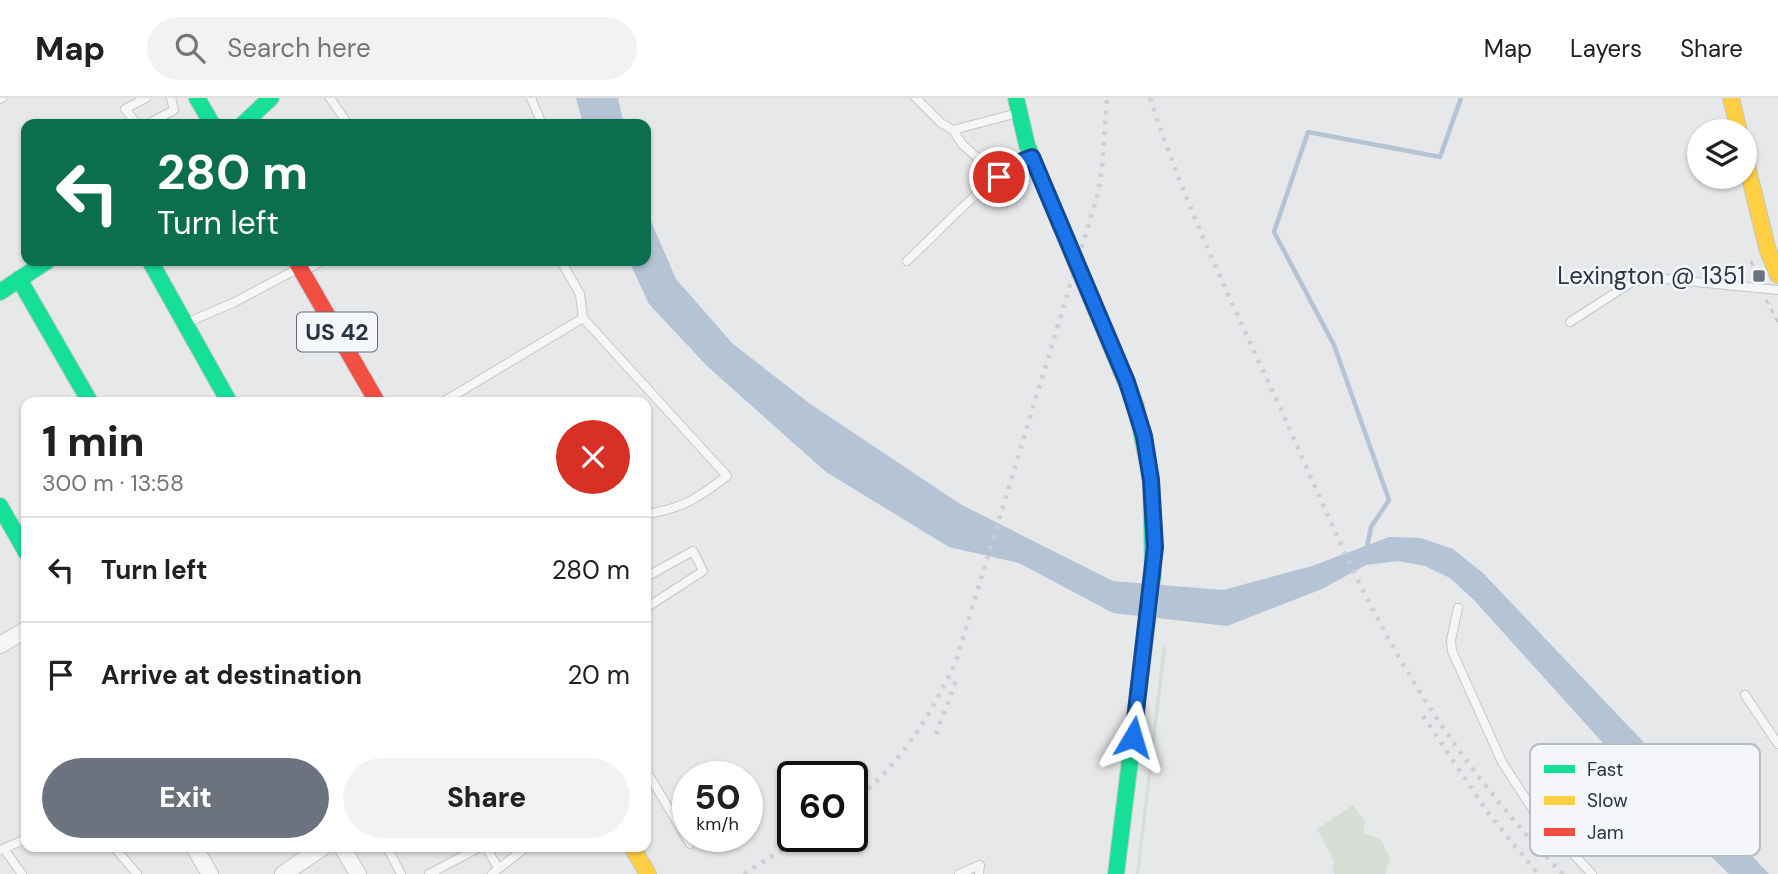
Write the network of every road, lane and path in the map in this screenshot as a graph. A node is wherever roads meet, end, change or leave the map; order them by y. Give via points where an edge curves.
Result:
1 (146, 98) edge
2 (171, 98) edge
3 (197, 98) edge
4 (271, 98) edge
5 (330, 98) edge
6 (531, 98) edge
7 (916, 98) edge
8 (1731, 98) edge
9 (1018, 105) edge
10 (133, 119) edge
11 (157, 119) edge
12 (209, 119) edge
13 (248, 119) edge
14 (345, 119) edge
15 (541, 119) edge
16 (1736, 119) edge
17 (953, 130) junction
18 (1032, 157) junction
19 (999, 177) junction
20 (1752, 189) edge
21 (907, 261) dead end
22 (39, 266) edge
23 (153, 266) edge
24 (564, 266) edge
25 (299, 267) edge
26 (1778, 275) edge
27 (19, 279) junction
28 (1778, 290) edge
29 (0, 292) edge
30 (583, 318) junction
31 (1570, 322) dead end
32 (185, 324) junction
33 (87, 397) edge
34 (226, 397) edge
35 (374, 397) edge
36 (451, 397) edge
37 (0, 506) edge
38 (651, 513) edge
39 (21, 543) edge
40 (651, 574) edge
41 (651, 605) edge
42 (1458, 608) dead end
43 (21, 633) edge
44 (0, 645) edge
45 (1745, 695) dead end
46 (1778, 744) edge
47 (651, 779) edge
48 (1530, 805) edge
49 (672, 814) edge
50 (21, 841) edge
51 (2, 850) edge
52 (118, 852) edge
53 (197, 852) edge
54 (316, 852) edge
55 (345, 852) edge
56 (389, 852) edge
57 (471, 852) edge
58 (488, 852) edge
59 (520, 852) edge
60 (635, 852) edge
61 (1575, 856) edge
62 (495, 871) edge
63 (22, 874) edge
64 (137, 874) edge
65 (210, 874) edge
66 (283, 874) edge
67 (358, 874) edge
68 (401, 874) edge
69 (429, 874) edge
70 (648, 874) edge
71 (959, 874) edge
72 (979, 874) edge
73 (1116, 874) edge
74 (1592, 874) edge

1 - 10 lane via 125,109
2 - 11 lane via 174,110
3 - 12 main road
4 - 13 main road
5 - 14 lane
6 - 15 lane
7 - 17 lane
8 - 16 main road
9 - 17 lane
9 - 18 main road
17 - 19 lane
18 - 19 lane
18 - 73 main road via 1136,406 1151,480 1153,574
19 - 21 lane
20 - 26 main road
22 - 27 main road
23 - 32 main road
24 - 30 lane via 580,294
25 - 32 lane
25 - 35 main road, US 42
27 - 29 main road
27 - 33 main road
28 - 31 lane via 1654,278 1632,282
30 - 36 lane
30 - 38 lane via 727,476 691,503
32 - 34 main road
37 - 39 main road
40 - 41 lane via 693,551 703,571
42 - 48 lane via 1452,651 1502,762
43 - 44 street
45 - 46 lane
47 - 49 lane
50 - 51 lane
51 - 63 lane
52 - 64 lane
53 - 65 street
54 - 66 street
55 - 67 street
56 - 68 lane
57 - 69 lane
58 - 62 lane
59 - 62 lane
60 - 70 main road
61 - 74 lane
71 - 72 lane via 980,865

